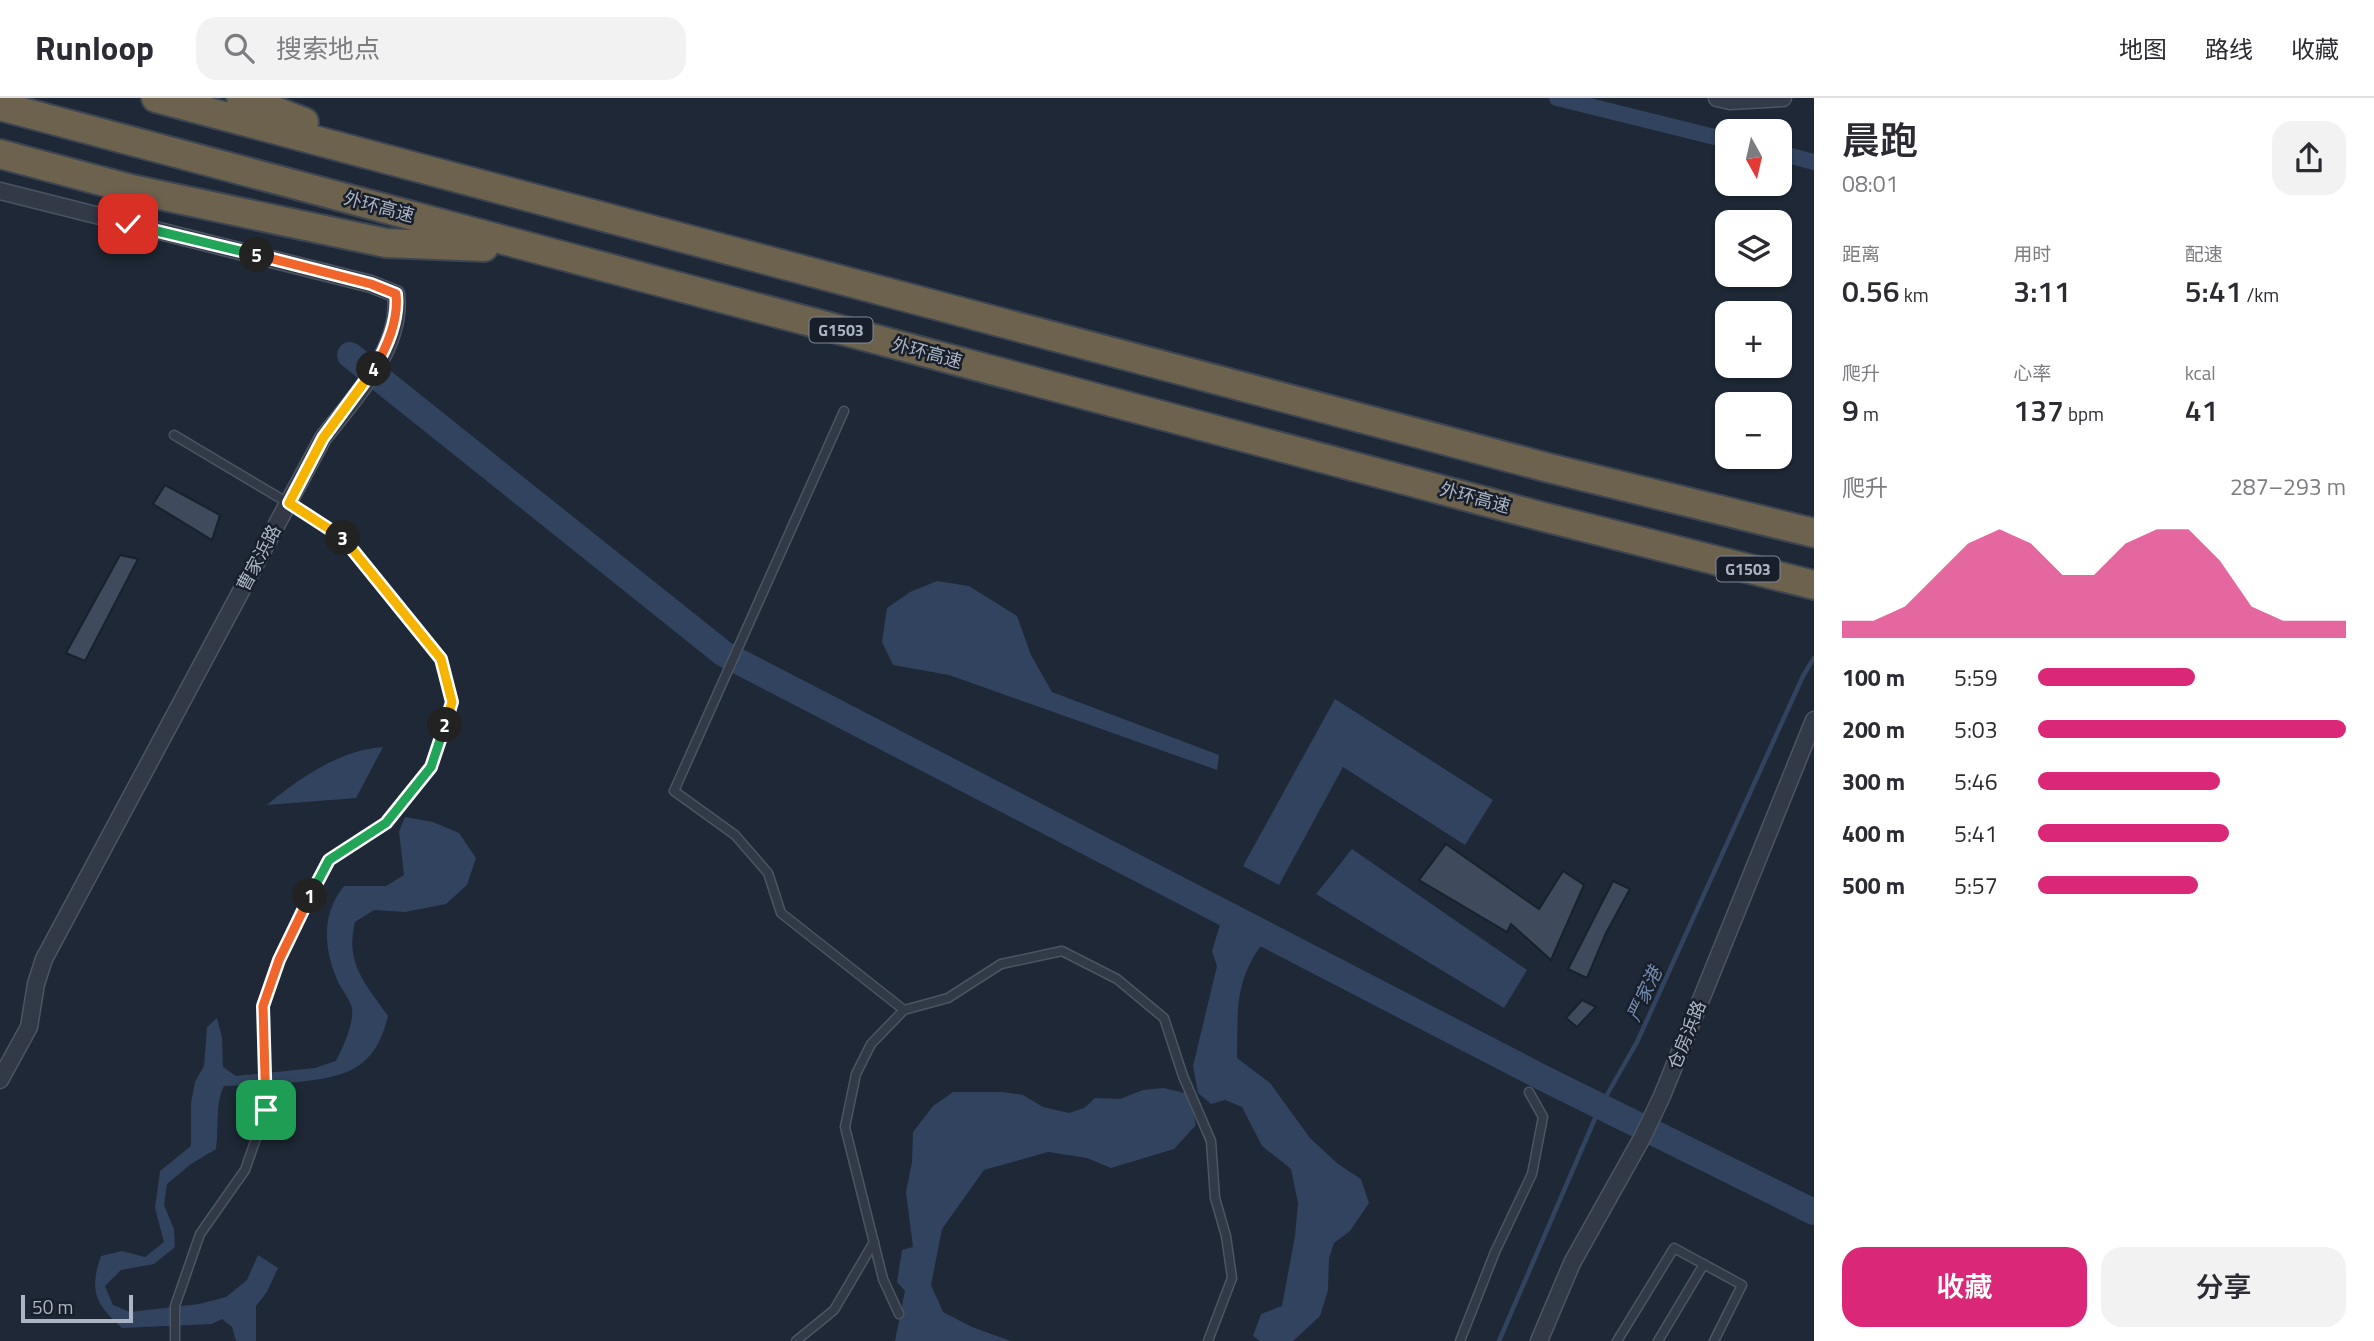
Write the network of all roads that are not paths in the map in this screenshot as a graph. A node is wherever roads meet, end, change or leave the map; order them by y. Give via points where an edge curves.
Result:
1 (156, 98) edge
2 (241, 98) edge
3 (1717, 98) edge
4 (1783, 98) edge
5 (0, 106) edge
6 (0, 153) edge
7 (0, 191) edge
8 (562, 206) junction
9 (538, 250) junction
10 (844, 411) dead end
11 (174, 435) dead end
12 (289, 503) junction
13 (1814, 533) edge
14 (1814, 585) edge
15 (1814, 720) edge
16 (904, 1010) junction
17 (0, 1080) edge
18 (1529, 1092) dead end
19 (874, 1242) junction
20 (1704, 1264) junction
21 (899, 1314) dead end
22 (175, 1341) edge
23 (796, 1341) edge
24 (1208, 1341) edge
25 (1460, 1341) edge
26 (1539, 1341) edge
27 (1617, 1341) edge
28 (1658, 1341) edge
29 (1714, 1341) edge

1 - 8 highway
2 - 8 highway
3 - 4 street
5 - 9 highway, 外环高速 / G1503
6 - 9 highway via 131,189 386,243
7 - 12 street, 曹家浜路 via 396,294 388,347 323,438
8 - 13 highway via 1535,465
9 - 14 highway, 外环高速 / G1503
10 - 16 lane via 674,791 735,835 768,873 781,913
11 - 12 lane
12 - 17 street, 曹家浜路 via 44,959 29,1027
12 - 22 lane via 340,534 441,659 452,702 431,767 386,823 329,860 279,960 263,1006 266,1110 245,1170 200,1234 175,1306
15 - 26 street, 仓房浜路 via 1662,1096 1572,1263
16 - 19 lane via 871,1044 856,1074 845,1127
16 - 24 lane via 948,998 1001,964 1062,951 1117,979 1164,1018 1211,1140 1215,1198 1232,1278
18 - 25 lane via 1543,1117 1532,1174
19 - 21 lane via 883,1279
19 - 23 lane via 834,1310
20 - 27 lane via 1674,1248
20 - 28 lane
20 - 29 lane via 1742,1285

